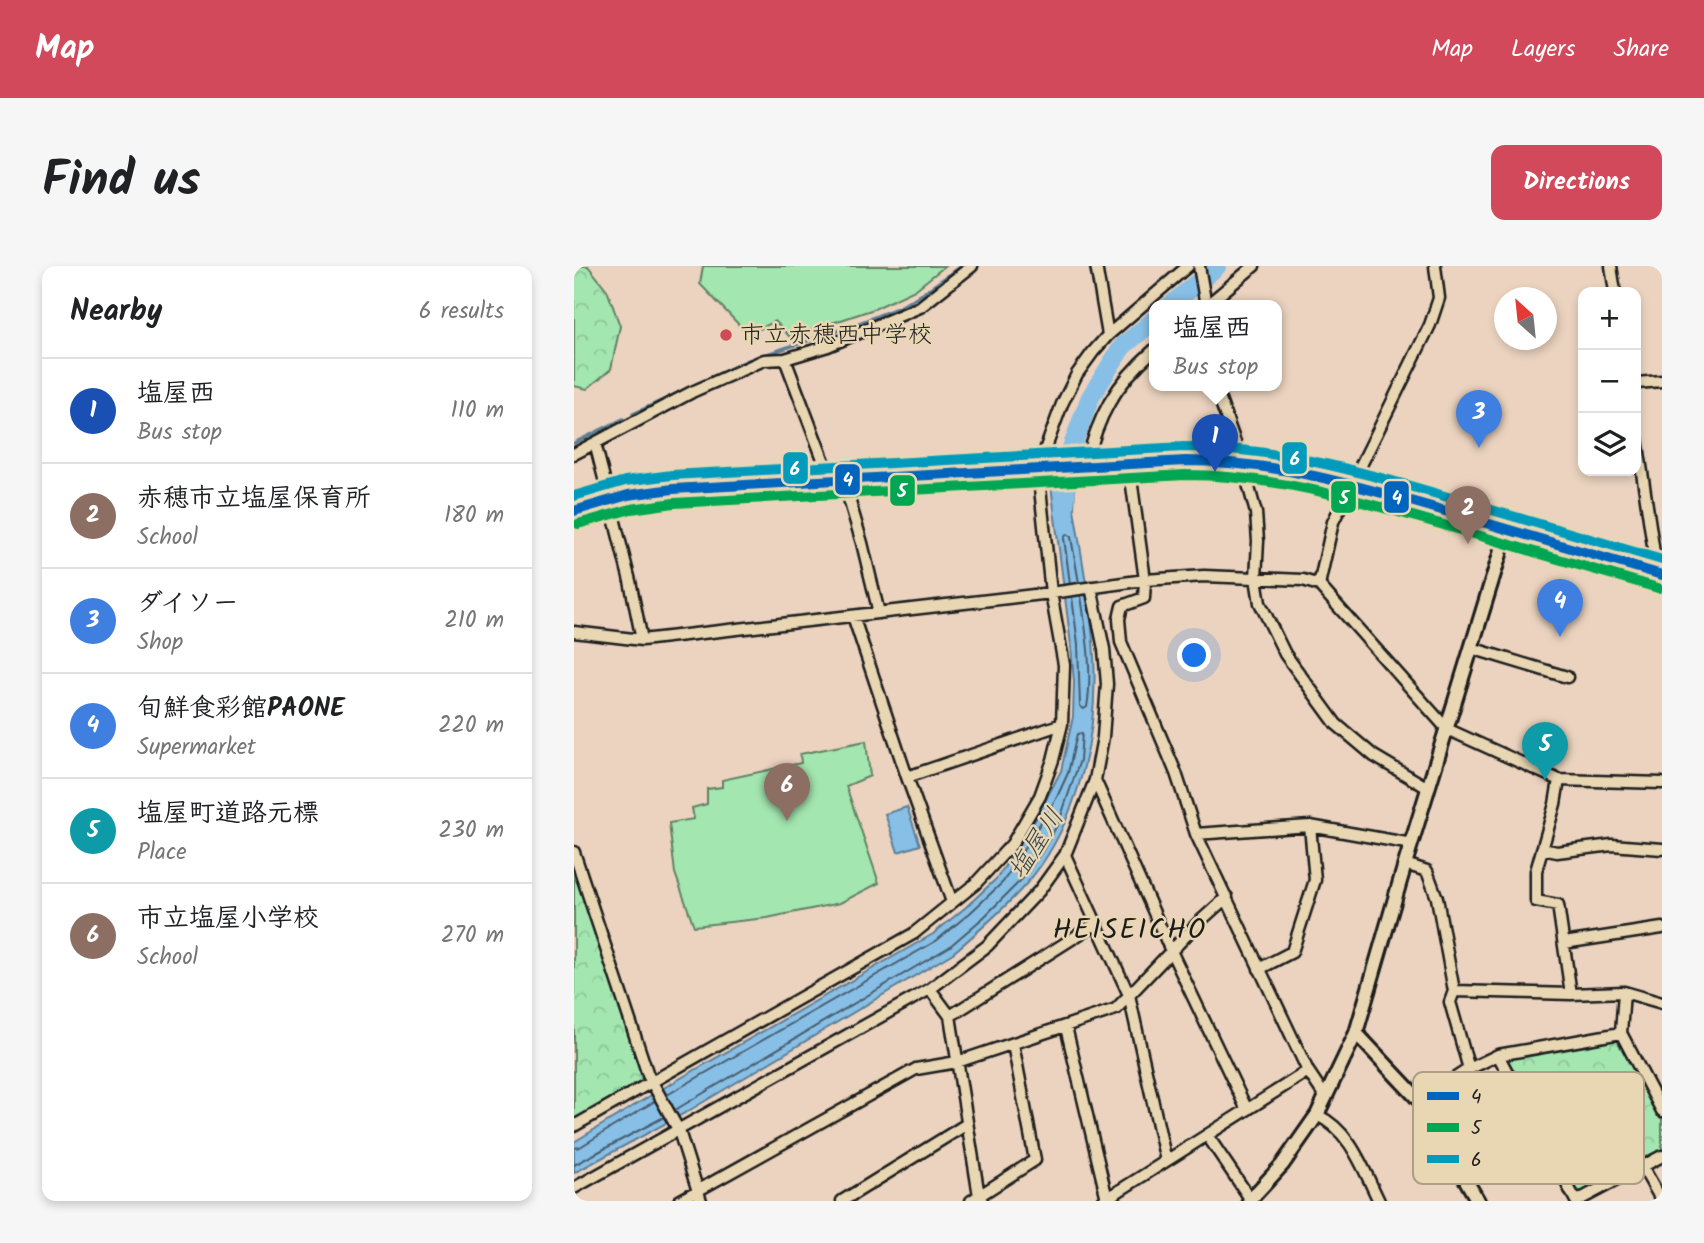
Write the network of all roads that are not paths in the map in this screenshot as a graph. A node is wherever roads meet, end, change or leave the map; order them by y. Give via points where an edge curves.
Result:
1 (972, 266) edge
2 (1096, 266) edge
3 (1188, 266) edge
4 (1199, 266) edge
5 (1254, 266) edge
6 (1435, 266) edge
7 (1611, 266) edge
8 (1614, 287) edge
9 (1205, 300) edge
10 (1213, 300) edge
11 (1108, 335) junction
12 (1149, 355) edge
13 (785, 359) junction
14 (1662, 381) edge
15 (1641, 383) edge
16 (1217, 391) edge
17 (595, 443) junction
18 (574, 454) edge
19 (1242, 462) junction
20 (1641, 463) edge
21 (1129, 464) junction
22 (1086, 466) junction
23 (1038, 469) junction
24 (837, 480) junction
25 (1350, 483) junction
26 (609, 499) junction
27 (574, 511) edge
28 (1508, 528) junction
29 (1659, 574) edge
30 (1256, 578) junction
31 (1145, 580) junction
32 (1320, 586) junction
33 (1091, 587) junction
34 (1051, 593) junction
35 (879, 613) junction
36 (853, 616) junction
37 (574, 632) edge
38 (642, 640) junction
39 (1471, 648) junction
40 (1567, 677) dead end
41 (1062, 724) junction
42 (1447, 729) junction
43 (907, 777) junction
44 (1095, 780) junction
45 (1559, 780) junction
46 (1662, 783) edge
47 (1428, 788) junction
48 (1310, 826) junction
49 (1196, 834) junction
50 (1412, 845) junction
51 (1542, 849) junction
52 (1662, 849) edge
53 (574, 852) edge
54 (1065, 855) junction
55 (1405, 864) junction
56 (1227, 897) junction
57 (952, 902) junction
58 (1097, 923) junction
59 (1662, 928) edge
60 (1564, 943) junction
61 (1171, 951) junction
62 (1259, 969) junction
63 (930, 989) junction
64 (1454, 991) junction
65 (1624, 992) junction
66 (1571, 994) junction
67 (1129, 996) junction
68 (1662, 1003) edge
69 (950, 1016) junction
70 (1066, 1027) junction
71 (1621, 1032) junction
72 (1356, 1033) junction
73 (1013, 1044) junction
74 (1498, 1055) junction
75 (957, 1062) junction
76 (1469, 1069) junction
77 (1308, 1071) junction
78 (1464, 1072) edge
79 (1507, 1072) edge
80 (1642, 1072) edge
81 (1644, 1076) edge
82 (653, 1081) junction
83 (1413, 1094) edge
84 (1326, 1098) junction
85 (1247, 1110) junction
86 (1662, 1111) edge
87 (1317, 1115) junction
88 (967, 1124) junction
89 (574, 1126) edge
90 (679, 1131) junction
91 (1207, 1135) junction
92 (1662, 1156) edge
93 (1166, 1161) junction
94 (1644, 1165) edge
95 (1644, 1170) edge
96 (1468, 1184) edge
97 (1567, 1184) edge
98 (1608, 1184) edge
99 (574, 1188) edge
100 (697, 1190) junction
101 (854, 1198) edge
102 (977, 1199) edge
103 (1105, 1200) edge
104 (1250, 1200) edge
105 (680, 1201) edge
106 (701, 1201) edge
107 (842, 1201) edge
108 (1380, 1201) edge
109 (1478, 1201) edge
110 (1576, 1201) edge
111 (1662, 1201) edge

1 - 13 street via 920,307
2 - 11 street
3 - 11 street
4 - 9 street
5 - 10 street
6 - 25 street via 1439,298 1430,325
7 - 8 street
11 - 23 street via 1072,384
12 - 22 street via 1120,385 1103,413
13 - 17 street via 764,360
13 - 24 street
14 - 15 street
16 - 19 street
17 - 18 street
17 - 26 street
19 - 21 highway
19 - 25 highway
19 - 30 street via 1256,513
20 - 29 street
21 - 22 highway
21 - 31 street
22 - 23 highway
23 - 24 highway
23 - 34 street
24 - 26 highway via 673,489
24 - 35 street via 862,543
25 - 28 highway
25 - 32 street via 1333,522
26 - 27 highway
26 - 38 street
28 - 29 highway
28 - 39 street
30 - 31 street
30 - 32 street via 1303,580
30 - 47 street via 1260,603 1285,654 1329,716 1374,756
31 - 33 street
31 - 49 street via 1144,598 1122,606 1121,642 1176,773
32 - 42 street
33 - 34 street
33 - 44 street via 1107,684
34 - 35 street
34 - 41 street via 1064,665
35 - 36 street
36 - 38 street
36 - 43 street
37 - 38 street
39 - 40 street
39 - 42 street
41 - 43 street
41 - 57 street via 1040,796 1012,844
42 - 45 street
42 - 47 street
43 - 57 street
44 - 54 street
44 - 61 street
45 - 46 street
45 - 51 street
47 - 50 street
48 - 49 street
48 - 50 street
48 - 62 street via 1315,880 1292,952
49 - 56 street
50 - 55 street
51 - 52 street via 1558,852 1612,845
51 - 60 street via 1536,901 1558,905
53 - 82 street
54 - 58 street
54 - 63 street via 1039,891 987,946
55 - 64 street via 1427,871 1437,898
55 - 72 street
56 - 61 street
56 - 62 street
57 - 82 street via 913,934
58 - 67 street
58 - 69 street
59 - 60 street
60 - 66 street
61 - 67 street
61 - 85 street
62 - 77 street
63 - 69 street
63 - 90 street
64 - 66 street
64 - 76 street via 1450,1002
65 - 66 street
65 - 68 street
65 - 71 street
67 - 70 street via 1115,1009
67 - 93 street
69 - 75 street
70 - 73 street
70 - 103 street
71 - 74 street
71 - 80 street
72 - 83 street
72 - 84 street
73 - 75 street
73 - 102 street via 1035,1160
74 - 76 street
74 - 79 street
75 - 88 street
75 - 100 street via 916,1069
76 - 78 street
77 - 84 street
77 - 85 street
81 - 86 street
82 - 89 street
82 - 90 street
84 - 87 street
85 - 91 street
87 - 104 street
87 - 108 street via 1344,1133
88 - 101 street
88 - 102 street
90 - 99 street
90 - 100 street
91 - 93 street
91 - 104 street
92 - 94 street
93 - 103 street
95 - 111 street
96 - 109 street
97 - 110 street
98 - 110 street
100 - 105 street
100 - 106 street
101 - 107 street

